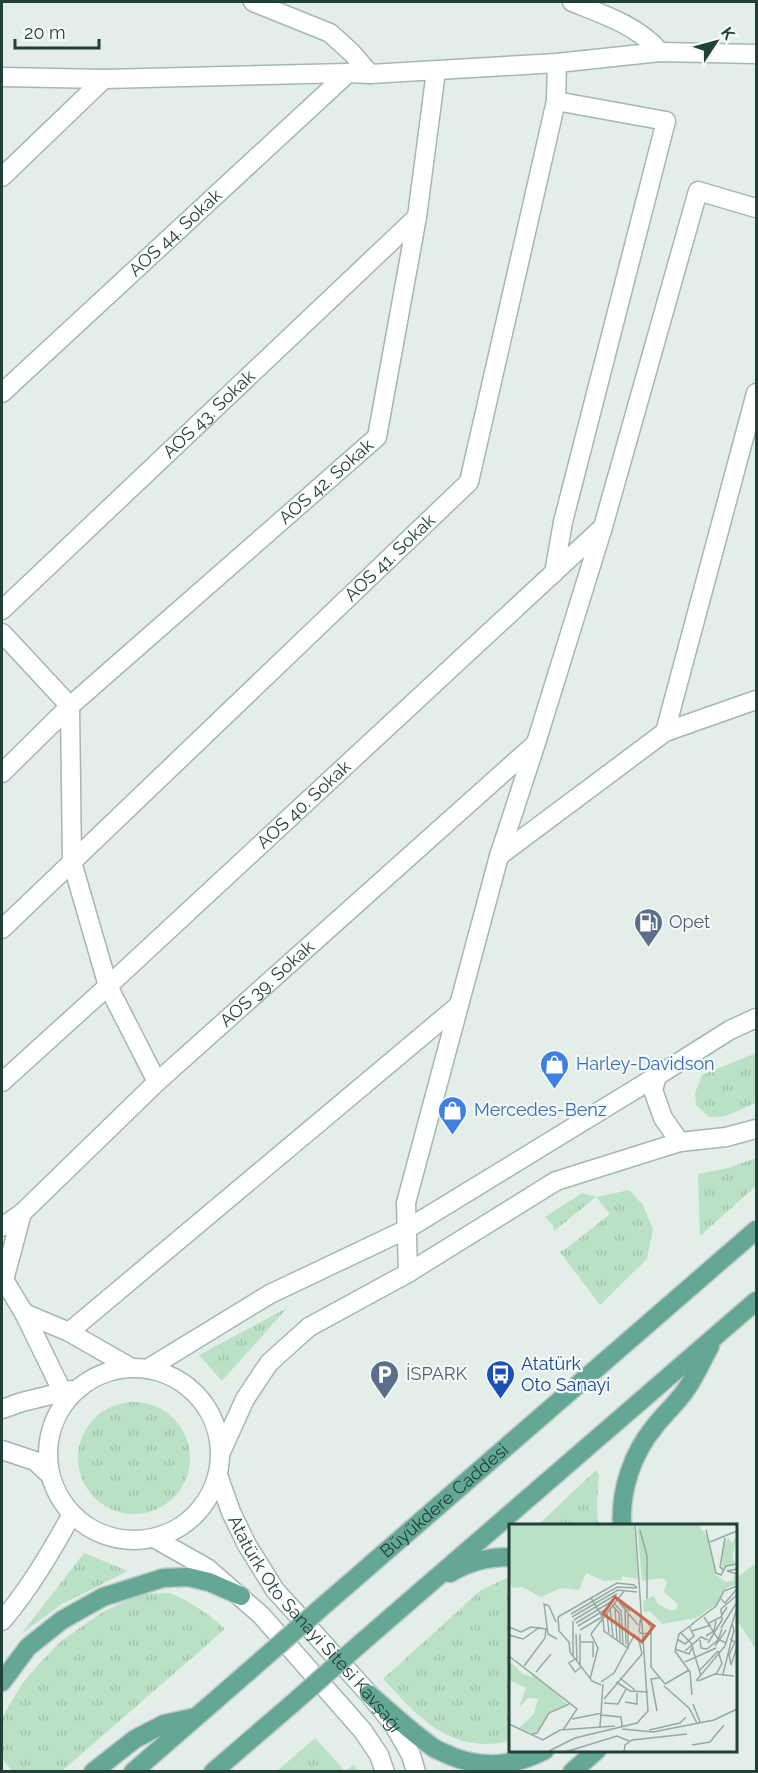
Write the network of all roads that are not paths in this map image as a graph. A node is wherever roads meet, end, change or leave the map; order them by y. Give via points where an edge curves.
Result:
1 (253, 2) edge
2 (572, 2) edge
3 (660, 52) junction
4 (756, 54) edge
5 (557, 63) junction
6 (436, 71) junction
7 (348, 73) junction
8 (370, 74) junction
9 (2, 77) edge
10 (104, 79) junction
11 (556, 101) junction
12 (2, 177) edge
13 (756, 208) edge
14 (417, 217) junction
15 (2, 393) edge
16 (756, 393) edge
17 (603, 527) junction
18 (554, 573) junction
19 (2, 610) edge
20 (2, 633) edge
21 (756, 700) edge
22 (70, 706) junction
23 (665, 732) junction
24 (536, 743) junction
25 (2, 773) edge
26 (499, 856) junction
27 (72, 862) junction
28 (2, 929) edge
29 (108, 986) junction
30 (459, 1005) junction
31 (756, 1018) edge
32 (657, 1076) junction
33 (2, 1082) edge
34 (157, 1082) junction
35 (756, 1129) edge
36 (680, 1142) junction
37 (21, 1212) junction
38 (2, 1227) edge
39 (406, 1229) junction
40 (756, 1230) edge
41 (408, 1273) junction
42 (3, 1280) edge
43 (756, 1300) edge
44 (24, 1313) junction
45 (69, 1332) junction
46 (715, 1337) junction
47 (130, 1367) junction
48 (148, 1368) junction
49 (69, 1390) junction
50 (2, 1409) edge
51 (2, 1450) edge
52 (220, 1452) junction
53 (50, 1475) junction
54 (218, 1475) junction
55 (72, 1514) junction
56 (622, 1524) edge
57 (154, 1538) junction
58 (509, 1557) edge
59 (418, 1593) junction
60 (241, 1596) junction
61 (15, 1605) junction
62 (2, 1621) edge
63 (2, 1630) edge
64 (2, 1682) edge
65 (369, 1694) junction
66 (196, 1717) junction
67 (540, 1752) edge
68 (595, 1752) edge
69 (93, 1772) edge
70 (133, 1772) edge
71 (213, 1772) edge
72 (385, 1772) edge
73 (416, 1772) edge
74 (572, 1772) edge

1 - 8 street via 330,33
2 - 3 street via 622,23
3 - 4 street
3 - 5 street
5 - 6 street
5 - 11 street, AOS 41. Sokak
6 - 8 street
6 - 14 street, AOS 42. Sokak
7 - 8 street
7 - 10 street
7 - 15 street, AOS 44. Sokak
9 - 10 street
10 - 12 street
11 - 18 street via 666,121 563,522
11 - 27 street, AOS 41. Sokak via 469,482
13 - 17 street via 698,191
14 - 19 street, AOS 43. Sokak
14 - 22 street, AOS 42. Sokak via 377,437
16 - 23 street
17 - 18 street, AOS 40. Sokak
17 - 24 street
18 - 29 street, AOS 40. Sokak
20 - 22 street
21 - 23 street
22 - 25 street, AOS 42. Sokak
22 - 27 street
23 - 26 street
24 - 26 street
24 - 34 street, AOS 39. Sokak
26 - 30 street
27 - 28 street, AOS 41. Sokak
27 - 29 street
29 - 33 street, AOS 40. Sokak
29 - 34 street
30 - 39 street via 406,1203
30 - 45 street
31 - 32 street
32 - 36 street via 653,1090 663,1118
32 - 39 street
34 - 37 street, AOS 39. Sokak
35 - 36 street
36 - 41 street via 556,1181
37 - 38 street, AOS 39. Sokak
37 - 42 street
39 - 41 street
39 - 48 street via 270,1294
40 - 66 main road, Büyükdere Caddesi, bridge
41 - 52 street via 309,1327 269,1363 245,1399
42 - 44 street
43 - 46 main road
44 - 45 street
44 - 49 street
45 - 47 street
46 - 56 main road via 687,1389 639,1448 626,1480
46 - 59 main road
47 - 48 street
47 - 49 street via 101,1373
48 - 52 street via 172,1376 207,1407 217,1428
49 - 50 street
49 - 53 street via 51,1428 47,1451
51 - 53 street via 35,1461
52 - 54 street
53 - 55 street
54 - 57 street via 195,1516 176,1530
54 - 65 street, Atatürk Oto Sanayi Sitesi Kavşağı via 247,1545 275,1590
55 - 57 street via 110,1537
55 - 61 street via 43,1566
57 - 60 street, Atatürk Oto Sanayi Sitesi Kavşağı via 207,1568
58 - 59 main road via 494,1557 458,1568
59 - 71 main road, bridge
60 - 64 main road via 188,1577 163,1578 103,1597 62,1620 28,1647
60 - 72 street, Atatürk Oto Sanayi Sitesi Kavşağı via 363,1731
61 - 62 street
61 - 63 street
65 - 67 main road via 435,1749 461,1760 502,1765
65 - 73 street, Atatürk Oto Sanayi Sitesi Kavşağı via 394,1725
66 - 69 main road via 164,1724 135,1739
66 - 70 main road, Büyükdere Caddesi
68 - 74 main road

